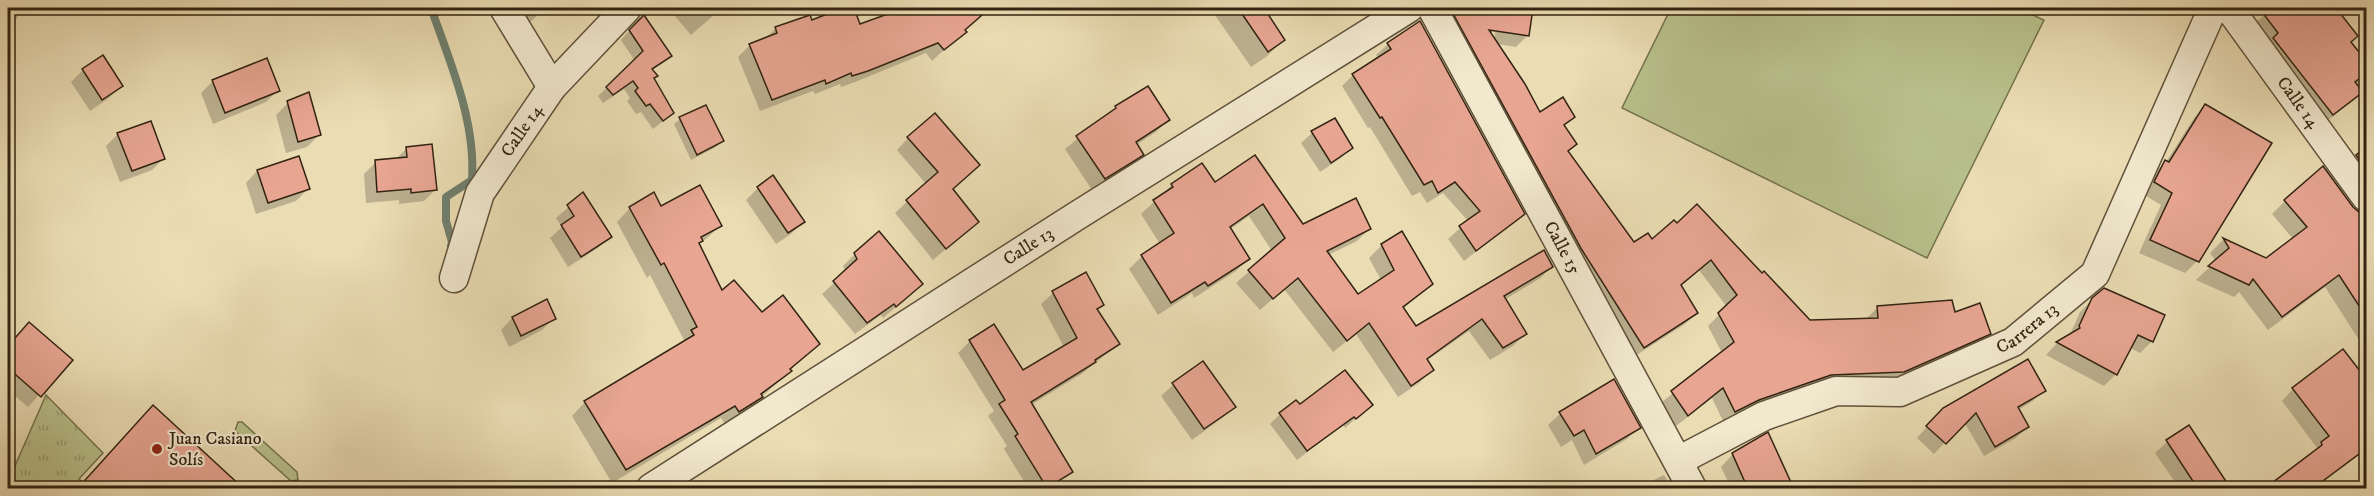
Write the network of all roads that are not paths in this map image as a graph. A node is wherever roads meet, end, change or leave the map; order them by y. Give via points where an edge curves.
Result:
1 (504, 8) edge
2 (627, 8) edge
3 (1409, 8) edge
4 (1432, 8) edge
5 (2213, 8) edge
6 (2229, 8) edge
7 (552, 87) junction
8 (2367, 197) edge
9 (454, 278) dead end
10 (1678, 461) junction
11 (651, 489) edge
12 (1692, 489) edge

1 - 7 street
2 - 7 street, Calle 14
3 - 11 street, Calle 13
4 - 10 street, Calle 15
5 - 10 street, Carrera 13 via 2095,274 2013,342 1900,392 1836,391 1764,416
6 - 8 street, Calle 14
7 - 9 street, Calle 14 via 480,194
10 - 12 street, Calle 15

